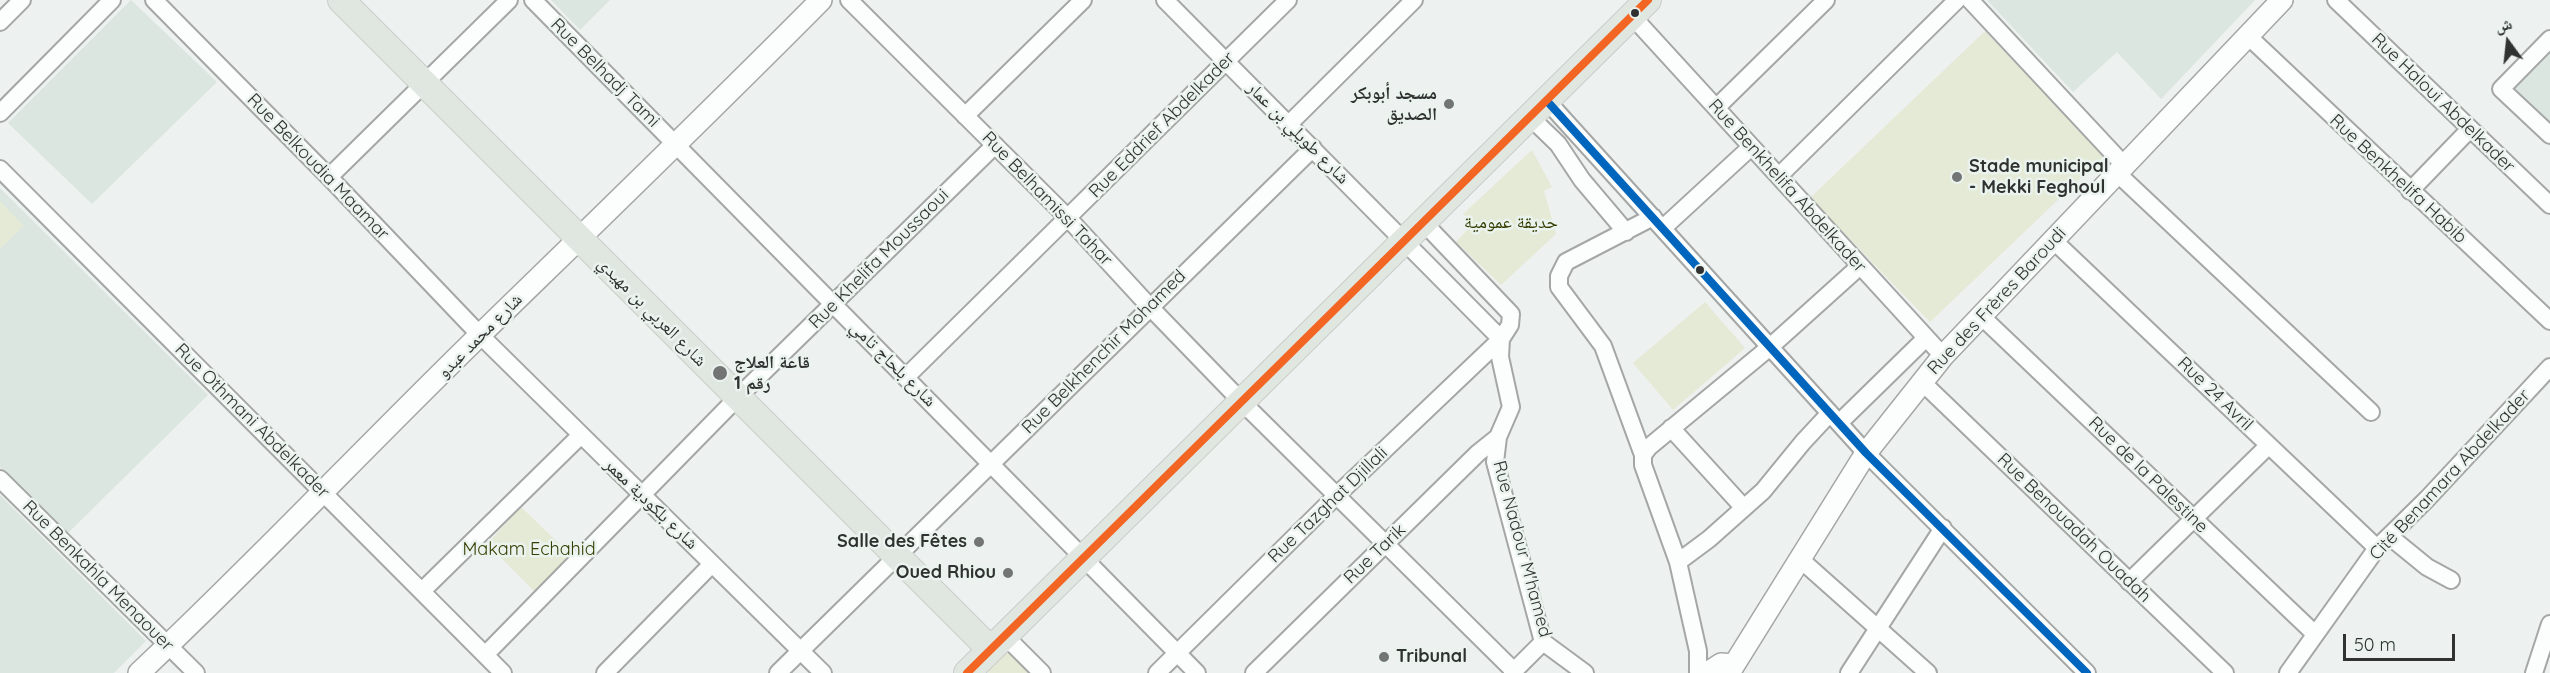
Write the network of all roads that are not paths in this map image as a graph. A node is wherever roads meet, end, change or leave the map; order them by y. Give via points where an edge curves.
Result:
1 (22, 0) edge
2 (112, 0) edge
3 (153, 0) edge
4 (340, 0) edge
5 (509, 0) edge
6 (533, 0) edge
7 (821, 0) edge
8 (849, 0) edge
9 (1083, 0) edge
10 (1166, 0) edge
11 (1288, 0) edge
12 (1414, 0) edge
13 (1826, 0) edge
14 (1957, 0) edge
15 (1970, 0) edge
16 (2282, 0) edge
17 (2336, 0) edge
18 (1640, 8) edge
19 (0, 22) edge
20 (2248, 36) junction
21 (2550, 39) edge
22 (1226, 61) junction
23 (425, 82) junction
24 (1716, 108) junction
25 (1538, 109) junction
26 (0, 113) edge
27 (965, 116) junction
28 (1289, 124) junction
29 (2469, 130) junction
30 (2550, 135) edge
31 (677, 145) junction
32 (995, 145) junction
33 (1751, 147) junction
34 (1312, 148) junction
35 (0, 169) edge
36 (2120, 169) junction
37 (1779, 176) junction
38 (329, 177) junction
39 (2410, 191) junction
40 (2550, 205) edge
41 (1068, 218) junction
42 (1423, 222) junction
43 (1658, 223) junction
44 (1626, 232) junction
45 (579, 239) junction
46 (2053, 240) junction
47 (1405, 241) junction
48 (1860, 266) junction
49 (834, 305) junction
50 (1149, 306) junction
51 (1981, 316) junction
52 (2550, 321) edge
53 (480, 335) junction
54 (1926, 338) junction
55 (1501, 339) junction
56 (1770, 347) junction
57 (1943, 356) junction
58 (2550, 367) edge
59 (906, 377) junction
60 (1923, 383) junction
61 (737, 398) junction
62 (1241, 401) junction
63 (2371, 412) dead end
64 (1835, 418) junction
65 (1671, 428) junction
66 (581, 435) junction
67 (1498, 437) junction
68 (2268, 446) junction
69 (1866, 453) junction
70 (1643, 455) junction
71 (992, 463) junction
72 (0, 479) edge
73 (325, 493) junction
74 (642, 496) junction
75 (1336, 496) junction
76 (1744, 508) junction
77 (2194, 519) junction
78 (1943, 528) junction
79 (2383, 542) junction
80 (1384, 545) junction
81 (896, 556) junction
82 (1083, 557) junction
83 (1800, 559) junction
84 (1678, 562) junction
85 (712, 564) junction
86 (2451, 580) dead end
87 (2129, 582) junction
88 (422, 591) junction
89 (2550, 624) edge
90 (1878, 628) junction
91 (2315, 634) junction
92 (1543, 642) junction
93 (168, 645) junction
94 (801, 651) junction
95 (1178, 653) junction
96 (485, 655) junction
97 (983, 659) edge
98 (1736, 670) edge
99 (1513, 672) edge
100 (139, 673) edge
101 (196, 673) edge
102 (503, 673) edge
103 (605, 673) edge
104 (778, 673) edge
105 (823, 673) edge
106 (1041, 673) edge
107 (1157, 673) edge
108 (1197, 673) edge
109 (1254, 673) edge
110 (1585, 673) edge
111 (1698, 673) edge
112 (1707, 673) edge
113 (1849, 673) edge
114 (1928, 673) edge
115 (2086, 673) edge
116 (2225, 673) edge
117 (2288, 673) edge
118 (2534, 673) edge

1 - 19 street
2 - 26 street
3 - 38 street, Rue Belkoudia Maamar
4 - 23 main road, شارع العربي بن مهيدي
5 - 23 street
6 - 31 street, Rue Belhadj Tami
7 - 31 street, شارع محمد عبدو
8 - 27 street, Rue Belhamissi Tahar
9 - 27 street
10 - 22 street, شارع طويلي بن عمار
11 - 22 street, Rue Eddrief Abdelkader
12 - 28 street
13 - 24 street
14 - 37 street
15 - 36 street
16 - 20 street, Rue des Frères Baroudi
17 - 29 street, Rue Haloui Abdelkader
18 - 24 street, Rue Benkhelifa Abdelkader
18 - 25 main road
20 - 36 street, Rue des Frères Baroudi
20 - 39 street, Rue Benkhelifa Habib
21 - 30 street via 2501,89
22 - 28 street, شارع طويلي بن عمار
22 - 41 street, Rue Eddrief Abdelkader
23 - 38 street
23 - 45 main road, شارع العربي بن مهيدي
24 - 33 street, Rue Benkhelifa Abdelkader
25 - 42 main road
25 - 43 street
25 - 44 street via 1582,180
27 - 32 street, Rue Belhamissi Tahar
28 - 34 street, شارع طويلي بن عمار
29 - 39 street
29 - 40 street, Rue Haloui Abdelkader
31 - 45 street, شارع محمد عبدو
31 - 49 street, شارع بلحاج تامي
32 - 41 street, Rue Belhamissi Tahar
32 - 49 street, Rue Khelifa Moussaoui
33 - 37 street, Rue Benkhelifa Abdelkader
33 - 43 street
34 - 47 street, شارع طويلي بن عمار
34 - 50 street, Rue Belkhenchir Mohamed
35 - 73 street, Rue Othmani Abdelkader
36 - 46 street, Rue des Frères Baroudi
36 - 63 street
37 - 48 street, Rue Benkhelifa Abdelkader
38 - 53 street, Rue Belkoudia Maamar
39 - 52 street, Rue Benkhelifa Habib
41 - 50 street, Rue Belhamissi Tahar
41 - 59 street, Rue Eddrief Abdelkader
42 - 47 main road
42 - 55 street, Rue Nadour M'hamed via 1510,314 1510,325
43 - 44 street
43 - 56 street
44 - 70 street via 1566,262 1559,287 1603,346
45 - 53 street, شارع محمد عبدو
45 - 61 main road, شارع العربي بن مهيدي
46 - 51 street, Rue des Frères Baroudi
46 - 68 street, Rue 24 Avril
47 - 55 street
47 - 62 main road
48 - 54 street, Rue Benkhelifa Abdelkader
48 - 56 street
49 - 59 street, شارع بلحاج تامي
49 - 61 street, Rue Khelifa Moussaoui
50 - 62 street, Rue Belhamissi Tahar
50 - 71 street, Rue Belkhenchir Mohamed
51 - 57 street, Rue des Frères Baroudi
51 - 77 street, Rue de la Palestine
53 - 66 street, شارع بلكودية معمر
53 - 73 street, شارع محمد عبدو
54 - 57 street, Rue Benkhelifa Abdelkader
54 - 64 street
55 - 67 street, Rue Nadour M'hamed via 1500,357 1511,407
55 - 75 street, Rue Tazghat Djillali
56 - 64 street
56 - 65 street
57 - 60 street, Rue des Frères Baroudi
58 - 79 street, Cité Benamara Abdelkader
59 - 71 street, شارع بلحاج تامي
60 - 69 street, Rue des Frères Baroudi
60 - 87 street, Rue Benouadah Ouadah
61 - 74 street, Rue Khelifa Moussaoui
61 - 81 main road, شارع العربي بن مهيدي
62 - 75 street, Rue Belhamissi Tahar
62 - 82 main road
64 - 69 street
64 - 76 street via 1803,442
65 - 70 street
65 - 76 street
66 - 74 street, شارع بلكودية معمر
66 - 88 street
67 - 80 street, Rue Tarik
67 - 92 street, Rue Nadour M'hamed via 1495,462
68 - 77 street
68 - 79 street, Rue 24 Avril
69 - 78 street
69 - 83 street, Rue des Frères Baroudi
70 - 84 street via 1643,465
71 - 81 street, Rue Belkhenchir Mohamed
71 - 82 street, شارع بلحاج تامي
72 - 93 street, Rue Benkahla Menaouer
73 - 88 street, Rue Othmani Abdelkader
73 - 93 street, شارع محمد عبدو
74 - 85 street, شارع بلكودية معمر
74 - 96 street, Rue Khelifa Moussaoui
75 - 80 street, Rue Belhamissi Tahar
75 - 95 street, Rue Tazghat Djillali
76 - 84 street
77 - 87 street
77 - 91 street, Rue de la Palestine
78 - 90 street
78 - 115 street
79 - 86 street, Rue 24 Avril
79 - 91 street, Cité Benamara Abdelkader
80 - 99 street, Rue Belhamissi Tahar
80 - 109 street, Rue Tarik
81 - 94 street, Rue Belkhenchir Mohamed
81 - 97 main road, شارع العربي بن مهيدي
82 - 95 street, شارع بلحاج تامي
82 - 97 main road
83 - 90 street
83 - 98 street, Rue des Frères Baroudi
84 - 111 street via 1698,651
85 - 94 street, شارع بلكودية معمر
85 - 103 street
87 - 116 street, Rue Benouadah Ouadah
88 - 96 street, Rue Othmani Abdelkader
89 - 118 street
90 - 113 street
90 - 114 street
91 - 117 street, Cité Benamara Abdelkader
92 - 99 street
92 - 110 street, Rue Nadour M'hamed
93 - 100 street, شارع محمد عبدو
93 - 101 street, Rue Benkahla Menaouer
94 - 104 street, Rue Belkhenchir Mohamed
94 - 105 street, شارع بلكودية معمر
95 - 107 street, Rue Tazghat Djillali
95 - 108 street, شارع بلحاج تامي
96 - 102 street, Rue Othmani Abdelkader
97 - 106 street
98 - 112 street via 1721,664

